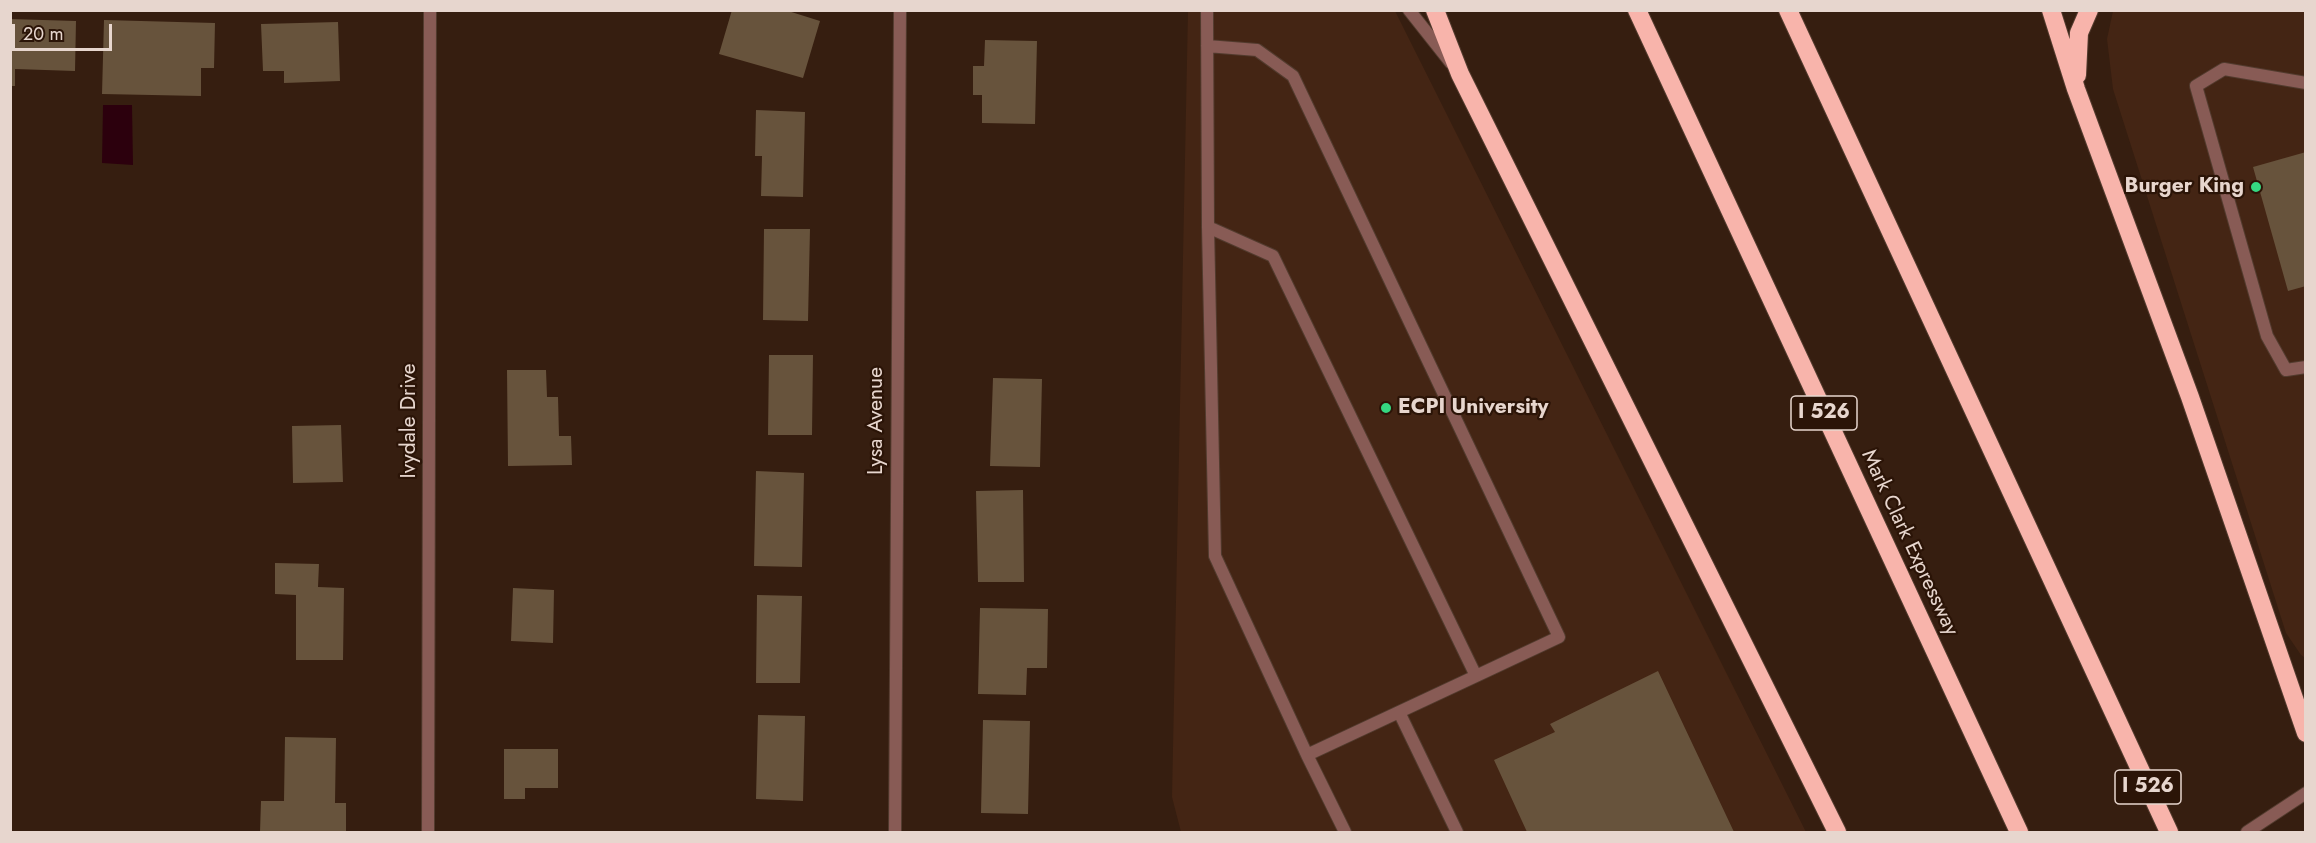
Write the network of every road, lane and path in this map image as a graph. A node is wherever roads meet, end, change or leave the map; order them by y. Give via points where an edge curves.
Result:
1 (430, 10) edge
2 (900, 10) edge
3 (1207, 10) edge
4 (1409, 10) edge
5 (1435, 10) edge
6 (1788, 10) edge
7 (2051, 10) edge
8 (2089, 10) edge
9 (1641, 18) edge
10 (1207, 46) junction
11 (1460, 74) junction
12 (2306, 83) edge
13 (2076, 89) junction
14 (1208, 227) junction
15 (2306, 367) edge
16 (1476, 676) junction
17 (1399, 712) junction
18 (2306, 733) edge
19 (1307, 755) junction
20 (2306, 793) edge
21 (428, 832) edge
22 (895, 832) edge
23 (1345, 832) edge
24 (1457, 832) edge
25 (1837, 832) edge
26 (2019, 832) edge
27 (2169, 832) edge
28 (2247, 832) edge

1 - 21 street, Ivydale Drive
2 - 22 street, Lysa Avenue
3 - 10 street
4 - 11 street
5 - 11 highway
6 - 27 highway, I 526
7 - 13 highway
8 - 13 highway via 2079,33
9 - 26 highway, Mark Clark Expressway / I 526
10 - 14 street
10 - 16 street via 1257,50 1293,76 1559,636
11 - 25 highway
12 - 15 street via 2224,69 2196,86 2267,336 2286,370
13 - 18 highway via 2190,397
14 - 16 street via 1274,255
14 - 19 street via 1215,556
16 - 17 street
17 - 19 street
17 - 24 street
19 - 23 street
20 - 28 street

